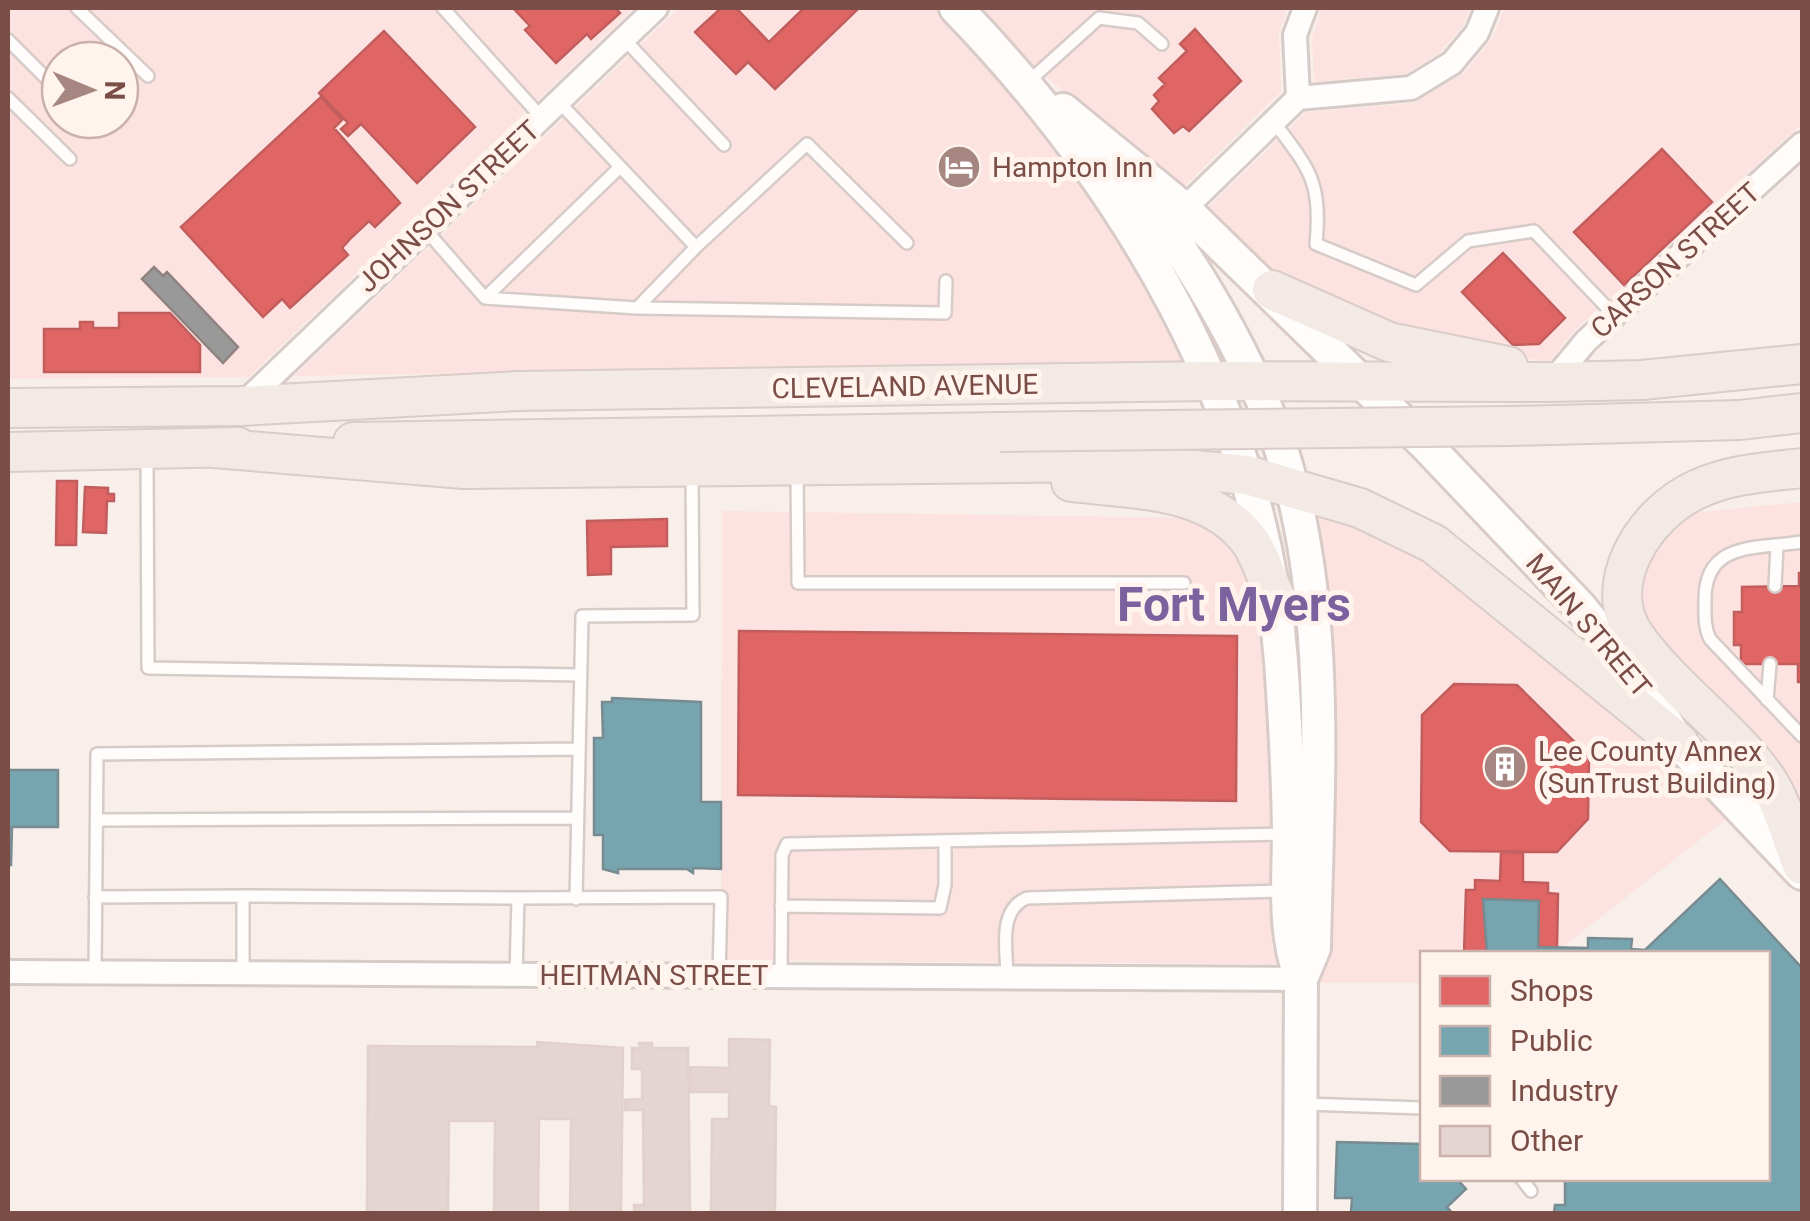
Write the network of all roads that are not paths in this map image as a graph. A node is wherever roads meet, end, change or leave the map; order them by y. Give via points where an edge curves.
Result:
1 (77, 8) edge
2 (443, 8) edge
3 (656, 8) edge
4 (956, 8) edge
5 (1305, 8) edge
6 (1487, 8) edge
7 (624, 39) junction
8 (8, 40) edge
9 (1162, 44) dead end
10 (40, 72) edge
11 (148, 76) dead end
12 (1028, 82) junction
13 (8, 98) edge
14 (1298, 98) junction
15 (550, 110) junction
16 (1274, 122) junction
17 (724, 144) dead end
18 (1802, 144) edge
19 (1113, 150) junction
20 (70, 159) dead end
21 (620, 167) junction
22 (1184, 209) junction
23 (425, 229) junction
24 (907, 243) dead end
25 (696, 248) junction
26 (946, 281) dead end
27 (1272, 290) junction
28 (484, 298) junction
29 (637, 308) junction
30 (1614, 314) junction
31 (1802, 364) edge
32 (1210, 382) junction
33 (1253, 382) junction
34 (1552, 382) junction
35 (1320, 383) junction
36 (1365, 385) junction
37 (241, 406) junction
38 (8, 408) edge
39 (1802, 413) edge
40 (1280, 447) junction
41 (147, 448) junction
42 (214, 448) junction
43 (8, 452) edge
44 (797, 466) junction
45 (849, 466) junction
46 (692, 467) junction
47 (1802, 468) edge
48 (1247, 475) junction
49 (1291, 488) junction
50 (1360, 508) junction
51 (1802, 542) edge
52 (1777, 546) junction
53 (1184, 583) dead end
54 (1774, 586) dead end
55 (1275, 596) junction
56 (1580, 607) junction
57 (1770, 664) dead end
58 (579, 675) junction
59 (1768, 700) junction
60 (1802, 736) edge
61 (1679, 742) junction
62 (578, 748) junction
63 (577, 818) junction
64 (97, 820) junction
65 (1289, 834) junction
66 (946, 841) junction
67 (1802, 865) edge
68 (1802, 873) edge
69 (1288, 891) junction
70 (242, 896) junction
71 (96, 897) junction
72 (518, 898) junction
73 (576, 899) junction
74 (781, 906) junction
75 (8, 972) edge
76 (242, 972) junction
77 (94, 973) junction
78 (516, 974) junction
79 (720, 975) junction
80 (780, 976) junction
81 (1008, 978) junction
82 (1301, 978) junction
83 (1301, 1104) junction
84 (1420, 1108) edge
85 (1523, 1181) edge
86 (1531, 1191) dead end
87 (1300, 1214) edge

1 - 11 lane
2 - 15 lane
3 - 7 street, JOHNSON STREET
4 - 12 main road
5 - 14 street via 1295,36
6 - 14 street via 1478,33 1452,63 1411,88
7 - 15 street, JOHNSON STREET
7 - 17 lane
8 - 10 lane
9 - 12 lane via 1138,23 1099,18
12 - 19 main road, MAIN STREET
12 - 32 main road via 1144,249
13 - 20 lane
14 - 16 street
15 - 21 lane
15 - 23 street, JOHNSON STREET
16 - 22 street
16 - 30 lane via 1309,169 1320,204 1316,244 1416,285 1468,241 1534,231
18 - 30 street, CARSON STREET
19 - 22 main road, MAIN STREET
19 - 33 main road via 1195,270
21 - 25 lane
21 - 28 lane
22 - 27 main road, MAIN STREET
23 - 28 lane
23 - 37 street, JOHNSON STREET
24 - 25 lane via 807,144
25 - 29 lane
26 - 29 lane via 945,312
27 - 34 main road via 1390,342 1530,370
27 - 36 main road, MAIN STREET
28 - 29 lane
30 - 34 street, CARSON STREET
31 - 34 main road, CLEVELAND AVENUE
32 - 33 main road, CLEVELAND AVENUE
32 - 37 main road, CLEVELAND AVENUE via 518,391
32 - 40 main road
32 - 48 main road
33 - 35 main road, CLEVELAND AVENUE
33 - 40 main road
34 - 36 main road, CLEVELAND AVENUE
35 - 36 main road, CLEVELAND AVENUE
35 - 56 main road via 1354,403 1531,586
36 - 56 main road, MAIN STREET
37 - 38 main road, CLEVELAND AVENUE
39 - 42 main road, CLEVELAND AVENUE, bridge via 1510,426 438,438
40 - 49 main road
40 - 50 main road
41 - 42 main road, CLEVELAND AVENUE
41 - 43 main road, CLEVELAND AVENUE
41 - 58 lane via 148,668
42 - 46 main road via 464,469
44 - 45 main road
44 - 46 main road
44 - 53 lane via 798,583
45 - 48 main road via 1112,462
45 - 55 main road via 1179,496 1220,511 1247,536
46 - 58 lane via 692,615 582,616
47 - 67 main road via 1737,476 1674,503 1638,544 1622,604 1637,640 1768,782
48 - 49 main road
48 - 55 main road
49 - 50 main road
49 - 82 main road via 1313,638 1316,710 1314,948
50 - 61 main road via 1434,544
51 - 52 lane
52 - 54 lane
52 - 59 lane via 1721,557 1704,586 1710,640
55 - 65 main road
56 - 61 main road, MAIN STREET
57 - 59 lane
58 - 62 lane
59 - 60 lane
61 - 68 main road, MAIN STREET
62 - 63 lane
62 - 64 lane via 98,754
63 - 64 lane
63 - 73 lane
64 - 71 lane
65 - 66 lane
65 - 69 main road
66 - 74 lane via 786,844
66 - 74 lane via 940,908
69 - 81 lane via 1027,898 1006,920
69 - 82 main road via 1289,946
70 - 71 lane
70 - 72 lane
70 - 76 lane
71 - 77 lane
72 - 73 lane
72 - 78 lane
73 - 79 lane via 721,898
74 - 80 lane
75 - 77 street, HEITMAN STREET
76 - 77 street, HEITMAN STREET
76 - 78 street, HEITMAN STREET
78 - 79 street, HEITMAN STREET
79 - 80 street, HEITMAN STREET
80 - 81 street, HEITMAN STREET
81 - 82 street, HEITMAN STREET
82 - 83 main road
83 - 84 lane
83 - 87 main road
85 - 86 lane

